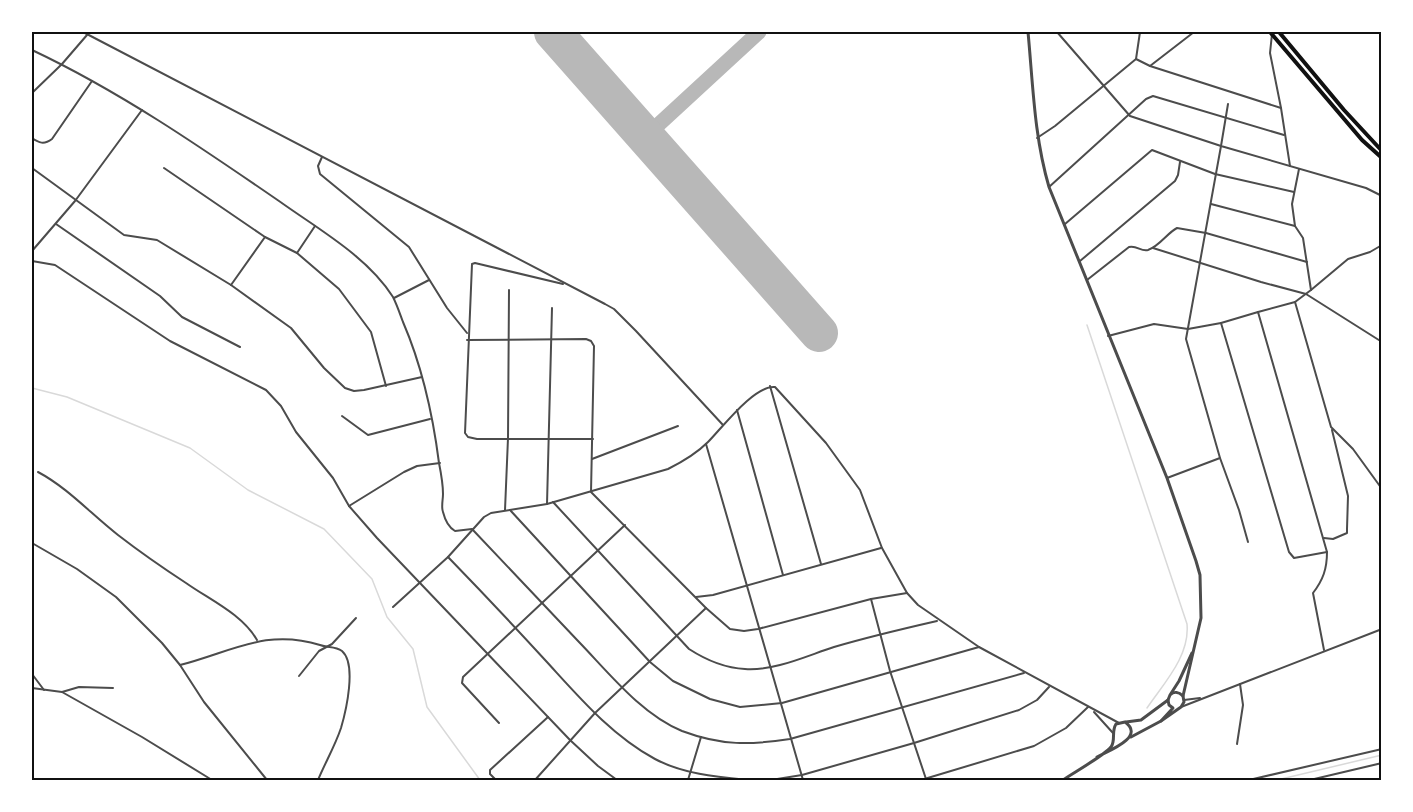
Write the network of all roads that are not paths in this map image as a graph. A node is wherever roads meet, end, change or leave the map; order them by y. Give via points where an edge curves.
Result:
1 (83, 32) edge
2 (1028, 32) edge
3 (1057, 32) edge
4 (1140, 32) edge
5 (1194, 32) edge
6 (1279, 32) edge
7 (1271, 33) edge
8 (88, 34) junction
9 (32, 50) edge
10 (32, 55) edge
11 (1136, 58) junction
12 (62, 64) junction
13 (1150, 66) junction
14 (92, 81) junction
15 (1104, 84) junction
16 (32, 93) edge
17 (1228, 104) dead end
18 (1281, 108) junction
19 (141, 110) junction
20 (1130, 116) junction
21 (1226, 117) junction
22 (1284, 135) junction
23 (32, 138) edge
24 (1037, 138) junction
25 (1221, 146) junction
26 (1382, 151) edge
27 (321, 157) junction
28 (1382, 158) edge
29 (1180, 162) junction
30 (1290, 166) junction
31 (32, 168) edge
32 (164, 168) dead end
33 (1299, 168) junction
34 (1215, 174) junction
35 (1048, 187) junction
36 (1294, 192) junction
37 (1382, 196) edge
38 (75, 201) junction
39 (1210, 204) junction
40 (56, 224) junction
41 (1063, 225) junction
42 (315, 226) junction
43 (1295, 226) junction
44 (1206, 233) junction
45 (265, 237) junction
46 (1382, 245) edge
47 (1153, 248) junction
48 (32, 251) edge
49 (297, 254) junction
50 (32, 261) edge
51 (1078, 262) junction
52 (1307, 262) junction
53 (1199, 264) junction
54 (429, 280) junction
55 (1086, 281) junction
56 (231, 285) junction
57 (568, 285) junction
58 (509, 290) dead end
59 (1311, 290) junction
60 (1306, 294) junction
61 (393, 298) junction
62 (1295, 302) junction
63 (552, 308) dead end
64 (1258, 312) junction
65 (1221, 323) junction
66 (1188, 328) junction
67 (468, 334) junction
68 (1108, 336) junction
69 (509, 339) junction
70 (467, 340) junction
71 (552, 340) junction
72 (1382, 342) edge
73 (240, 347) dead end
74 (422, 377) junction
75 (386, 386) junction
76 (770, 387) junction
77 (737, 410) junction
78 (342, 416) dead end
79 (430, 419) junction
80 (723, 425) junction
81 (678, 426) dead end
82 (1331, 427) junction
83 (508, 438) junction
84 (549, 438) junction
85 (593, 439) junction
86 (706, 444) junction
87 (1220, 458) junction
88 (592, 459) junction
89 (440, 464) junction
90 (38, 472) dead end
91 (1167, 478) junction
92 (1382, 489) edge
93 (591, 492) junction
94 (553, 502) junction
95 (547, 504) junction
96 (349, 506) junction
97 (505, 510) junction
98 (510, 510) junction
99 (626, 525) junction
100 (472, 529) junction
101 (1324, 538) junction
102 (1248, 542) dead end
103 (32, 543) edge
104 (882, 548) junction
105 (597, 551) junction
106 (1327, 552) junction
107 (448, 557) junction
108 (821, 564) junction
109 (783, 575) junction
110 (570, 576) junction
111 (421, 584) junction
112 (747, 584) junction
113 (907, 593) junction
114 (696, 597) junction
115 (871, 599) junction
116 (542, 602) junction
117 (393, 607) dead end
118 (706, 608) junction
119 (357, 618) dead end
120 (938, 621) junction
121 (515, 627) junction
122 (759, 628) junction
123 (1382, 629) edge
124 (1199, 632) junction
125 (881, 633) junction
126 (676, 636) junction
127 (257, 640) junction
128 (328, 647) junction
129 (979, 647) junction
130 (1324, 650) junction
131 (488, 654) junction
132 (650, 662) junction
133 (180, 665) junction
134 (771, 667) junction
135 (890, 671) junction
136 (1024, 673) junction
137 (32, 674) edge
138 (299, 676) dead end
139 (1240, 684) junction
140 (623, 687) junction
141 (1050, 687) junction
142 (32, 688) edge
143 (112, 688) dead end
144 (44, 690) junction
145 (62, 692) junction
146 (1170, 695) junction
147 (1184, 698) junction
148 (1203, 698) junction
149 (1168, 700) junction
150 (782, 703) junction
151 (903, 707) junction
152 (1088, 707) junction
153 (1181, 707) junction
154 (1092, 710) junction
155 (595, 713) junction
156 (548, 717) junction
157 (1161, 721) junction
158 (498, 723) dead end
159 (1120, 723) junction
160 (1113, 734) junction
161 (701, 736) junction
162 (790, 739) junction
163 (1128, 739) junction
164 (570, 740) junction
165 (914, 744) junction
166 (1237, 744) dead end
167 (1382, 749) edge
168 (1097, 757) junction
169 (1382, 763) edge
170 (690, 772) junction
171 (802, 775) junction
172 (926, 779) edge
173 (209, 780) edge
174 (267, 780) edge
175 (318, 780) edge
176 (496, 780) edge
177 (535, 780) edge
178 (617, 780) edge
179 (688, 780) edge
180 (748, 780) edge
181 (771, 780) edge
182 (803, 780) edge
183 (921, 780) edge
184 (1063, 780) edge
185 (1250, 780) edge
186 (1310, 780) edge

1 - 8 street
2 - 24 street
3 - 15 street
4 - 11 street
5 - 13 street
6 - 26 main road
7 - 18 street via 1270,53
7 - 28 main road
8 - 12 street
8 - 27 street
9 - 10 street
9 - 12 street
11 - 13 street
11 - 15 street
12 - 14 street
12 - 16 street
13 - 18 street
14 - 19 street
14 - 23 street via 52,139 40,143
15 - 20 street
15 - 24 street
17 - 21 street
18 - 22 street
19 - 38 street
19 - 42 street
20 - 21 street via 1153,96
20 - 25 street
20 - 35 street
21 - 22 street
21 - 25 street
22 - 30 street
24 - 35 street
25 - 30 street
25 - 34 street
27 - 54 street via 321,174 409,247
27 - 57 street
29 - 34 street
29 - 41 street via 1149,152
29 - 51 street via 1174,181
30 - 33 street
31 - 38 street
32 - 45 street
33 - 36 street
33 - 37 street
34 - 36 street
34 - 39 street
35 - 41 street
36 - 43 street
38 - 40 street
38 - 56 street via 124,235 157,240
39 - 43 street
39 - 44 street
40 - 48 street
40 - 73 street via 160,296 182,316
41 - 51 street
42 - 49 street
42 - 61 street via 355,256
43 - 52 street via 1303,238
44 - 47 street via 1175,228
44 - 52 street
44 - 53 street
45 - 49 street
45 - 56 street
46 - 59 street via 1348,259
47 - 53 street
47 - 55 street via 1143,251 1137,246 1129,247
49 - 75 street via 339,289 371,332
50 - 96 street via 55,265 170,342 266,390 333,478
51 - 55 street
52 - 59 street
53 - 60 street
53 - 66 street
54 - 61 street
54 - 67 street
55 - 68 street
56 - 75 street via 291,328 345,388 354,391
57 - 67 street via 473,263
57 - 80 street via 614,309
58 - 69 street
59 - 60 street
60 - 62 street
60 - 72 street
61 - 74 street
62 - 64 street
62 - 82 street
63 - 71 street
64 - 65 street
64 - 101 street
65 - 66 street
65 - 106 street via 1289,552 1294,558
66 - 68 street via 1154,324
66 - 87 street via 1186,344
67 - 70 street
68 - 91 street
69 - 70 street
69 - 71 street
69 - 83 street
70 - 83 street via 465,433 477,439
71 - 84 street
71 - 85 street via 586,339 594,346
74 - 75 street
74 - 79 street
76 - 77 street
76 - 104 street via 781,392 840,461 860,490
76 - 108 street
77 - 80 street
77 - 109 street
78 - 79 street via 368,435
79 - 89 street
80 - 86 street
81 - 88 street
82 - 92 street via 1353,449
82 - 101 street via 1345,479 1348,521 1345,535
83 - 84 street
83 - 97 street
84 - 85 street
84 - 95 street
85 - 88 street
86 - 93 street via 668,469
86 - 112 street
87 - 91 street
87 - 102 street
88 - 93 street
89 - 96 street via 417,466 404,472
89 - 100 street via 446,523 455,531
90 - 127 street via 167,571 240,620
91 - 124 street via 1200,576
93 - 94 street
93 - 99 street
94 - 95 street
94 - 105 street
95 - 98 street
96 - 111 street
97 - 98 street
97 - 100 street via 484,517
98 - 110 street
99 - 105 street
99 - 114 street
100 - 107 street
100 - 116 street
101 - 106 street
103 - 133 street via 116,597
104 - 108 street
104 - 113 street
105 - 110 street
105 - 126 street
106 - 130 street via 1324,574 1313,593
107 - 111 street
107 - 121 street
108 - 109 street
109 - 112 street
110 - 116 street
110 - 132 street
111 - 117 street
111 - 131 street
112 - 114 street
112 - 122 street
113 - 115 street
113 - 120 street
114 - 118 street
115 - 122 street
115 - 125 street
116 - 121 street
116 - 140 street
118 - 122 street via 730,629
118 - 126 street
119 - 128 street
120 - 125 street
120 - 129 street
121 - 131 street
121 - 155 street
122 - 134 street
123 - 130 street
124 - 146 street via 1188,665
124 - 147 street
125 - 134 street
125 - 135 street
126 - 132 street
126 - 134 street via 689,649 722,666
127 - 128 street via 304,639
127 - 133 street
128 - 138 street via 319,651
128 - 175 street via 339,648 346,654 350,680 342,725
129 - 135 street
129 - 136 street
130 - 139 street
131 - 156 street
131 - 158 street via 462,683
132 - 140 street
132 - 150 street via 673,681 720,703 740,707
133 - 174 street via 204,702
134 - 150 street
135 - 150 street
135 - 151 street
136 - 141 street
136 - 151 street
137 - 144 street
139 - 148 street
139 - 166 street via 1243,705
140 - 155 street
140 - 161 street via 652,713 681,730
141 - 152 street
141 - 165 street via 1019,710
142 - 144 street
143 - 145 street via 79,687
144 - 145 street
145 - 173 street
146 - 147 street via 1176,692
146 - 149 street
147 - 148 street
147 - 153 street
148 - 153 street
149 - 157 street via 1173,708
149 - 159 street via 1141,720
150 - 162 street
151 - 162 street
151 - 165 street
152 - 154 street
152 - 172 street via 1066,728 1034,746
153 - 157 street
154 - 159 street
154 - 160 street
155 - 164 street
155 - 170 street via 624,739 656,759
156 - 164 street
156 - 176 street via 490,771
157 - 163 street
159 - 160 street
159 - 163 street via 1130,726
160 - 163 street via 1118,740
160 - 168 street via 1110,748
161 - 162 street via 736,744
161 - 170 street
162 - 171 street
163 - 168 street
164 - 177 street
164 - 178 street
165 - 171 street
165 - 172 street
167 - 185 street
168 - 184 street
169 - 186 street
170 - 179 street
170 - 180 street
171 - 181 street
171 - 182 street
172 - 183 street

